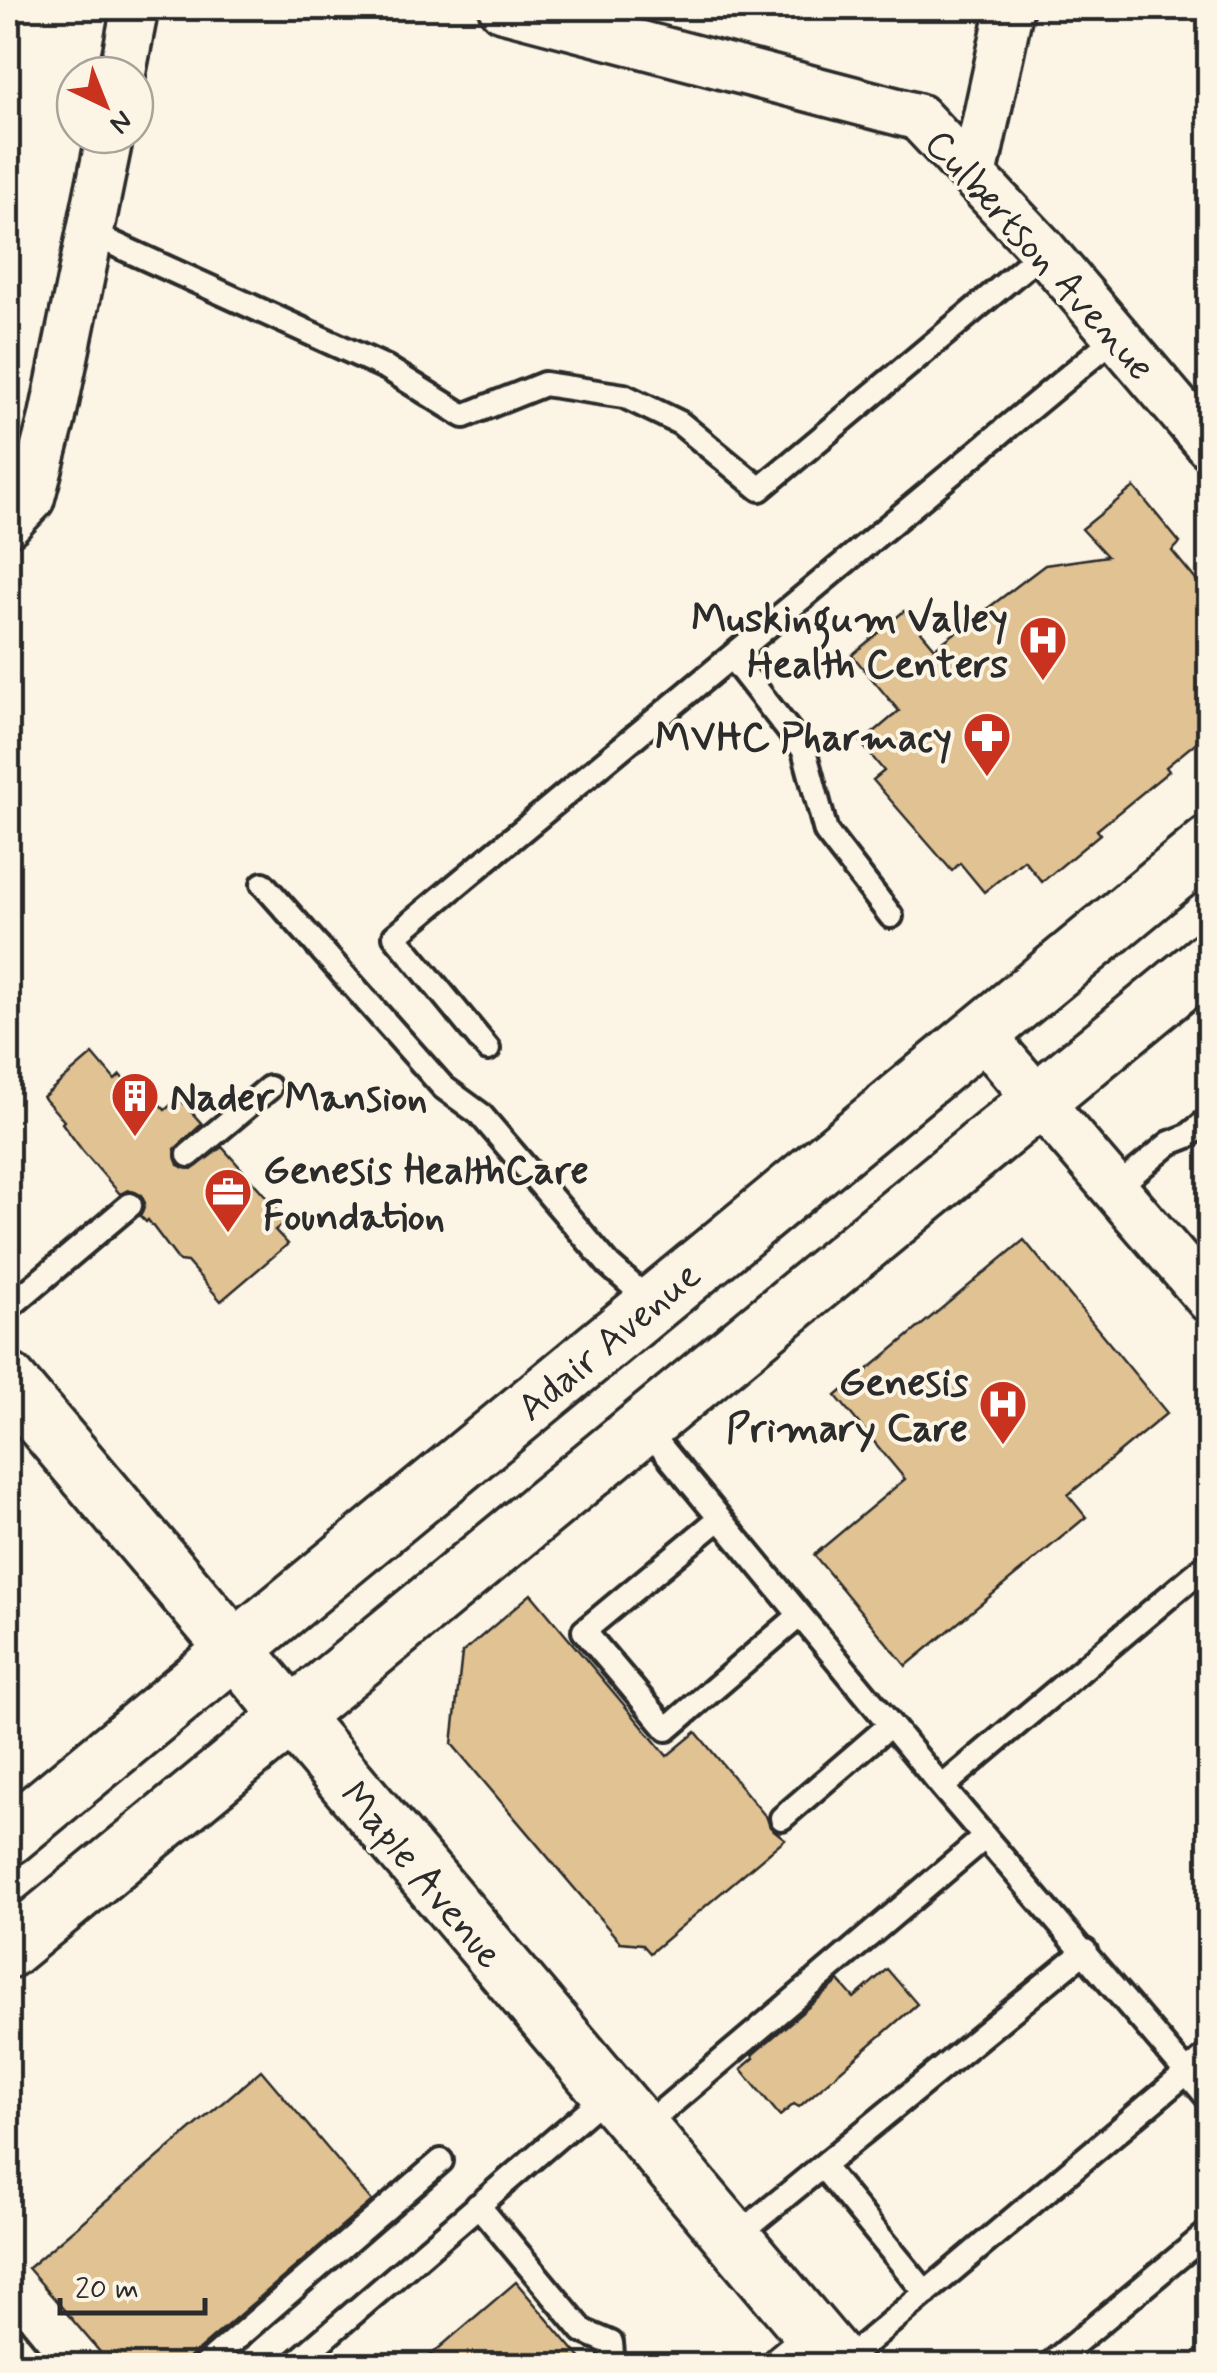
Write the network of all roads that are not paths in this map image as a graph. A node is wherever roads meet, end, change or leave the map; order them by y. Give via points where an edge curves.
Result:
1 (135, 8) edge
2 (502, 8) edge
3 (1010, 8) edge
4 (126, 55) edge
5 (106, 155) edge
6 (974, 174) junction
7 (90, 233) junction
8 (1044, 251) junction
9 (1117, 336) junction
10 (1210, 446) edge
11 (8, 524) edge
12 (732, 658) junction
13 (1210, 844) edge
14 (263, 884) dead end
15 (891, 916) dead end
16 (1210, 958) edge
17 (981, 1033) junction
18 (488, 1049) dead end
19 (269, 1088) dead end
20 (1039, 1101) junction
21 (1210, 1118) edge
22 (189, 1155) dead end
23 (1115, 1188) junction
24 (130, 1205) dead end
25 (1207, 1292) edge
26 (652, 1303) junction
27 (8, 1308) edge
28 (8, 1381) edge
29 (643, 1426) junction
30 (719, 1519) junction
31 (1210, 1562) edge
32 (800, 1616) junction
33 (234, 1648) junction
34 (290, 1717) junction
35 (890, 1725) junction
36 (942, 1786) junction
37 (782, 1818) dead end
38 (985, 1836) junction
39 (8, 1837) edge
40 (8, 1950) edge
41 (1085, 1951) junction
42 (1210, 2053) edge
43 (1187, 2073) junction
44 (1210, 2100) edge
45 (625, 2112) junction
46 (441, 2161) dead end
47 (822, 2166) junction
48 (478, 2205) junction
49 (1210, 2231) edge
50 (733, 2239) junction
51 (926, 2292) junction
52 (8, 2333) edge
53 (821, 2359) edge
54 (34, 2366) edge
55 (204, 2366) edge
56 (292, 2366) edge
57 (613, 2366) edge
58 (1048, 2366) edge

1 - 4 street
2 - 6 street, Culbertson Avenue via 918,117
3 - 6 street
5 - 7 street
6 - 8 street, Culbertson Avenue
7 - 8 lane via 387,368 464,416 544,384 624,396 680,423 760,489
7 - 11 street via 31,499
8 - 9 street, Culbertson Avenue
9 - 10 street, Culbertson Avenue
9 - 12 lane
12 - 15 lane via 804,750 826,832
12 - 18 lane via 395,936
13 - 17 main road, Adair Avenue
14 - 26 lane via 443,1087 480,1114 609,1265
16 - 20 main road
17 - 20 street
17 - 26 main road, Adair Avenue
19 - 22 lane
20 - 23 street
20 - 29 main road
21 - 23 lane
23 - 25 street
24 - 27 lane
26 - 33 main road, Adair Avenue
28 - 33 main road, Maple Avenue
29 - 30 lane
29 - 34 main road
30 - 32 lane
30 - 32 lane via 584,1631 667,1728
31 - 36 lane
32 - 35 lane
33 - 34 main road, Maple Avenue
33 - 39 main road, Adair Avenue
34 - 40 main road
34 - 45 main road, Maple Avenue
35 - 36 lane
35 - 37 lane
36 - 38 lane
38 - 41 lane
38 - 45 lane
41 - 43 lane
41 - 47 lane
42 - 43 lane
43 - 44 lane
43 - 51 lane
45 - 48 lane
45 - 50 main road, Maple Avenue
46 - 55 lane
47 - 50 lane
47 - 51 lane
48 - 56 lane
48 - 57 lane via 583,2331 611,2343
49 - 58 lane
50 - 53 main road, Maple Avenue
51 - 53 lane
52 - 54 lane

